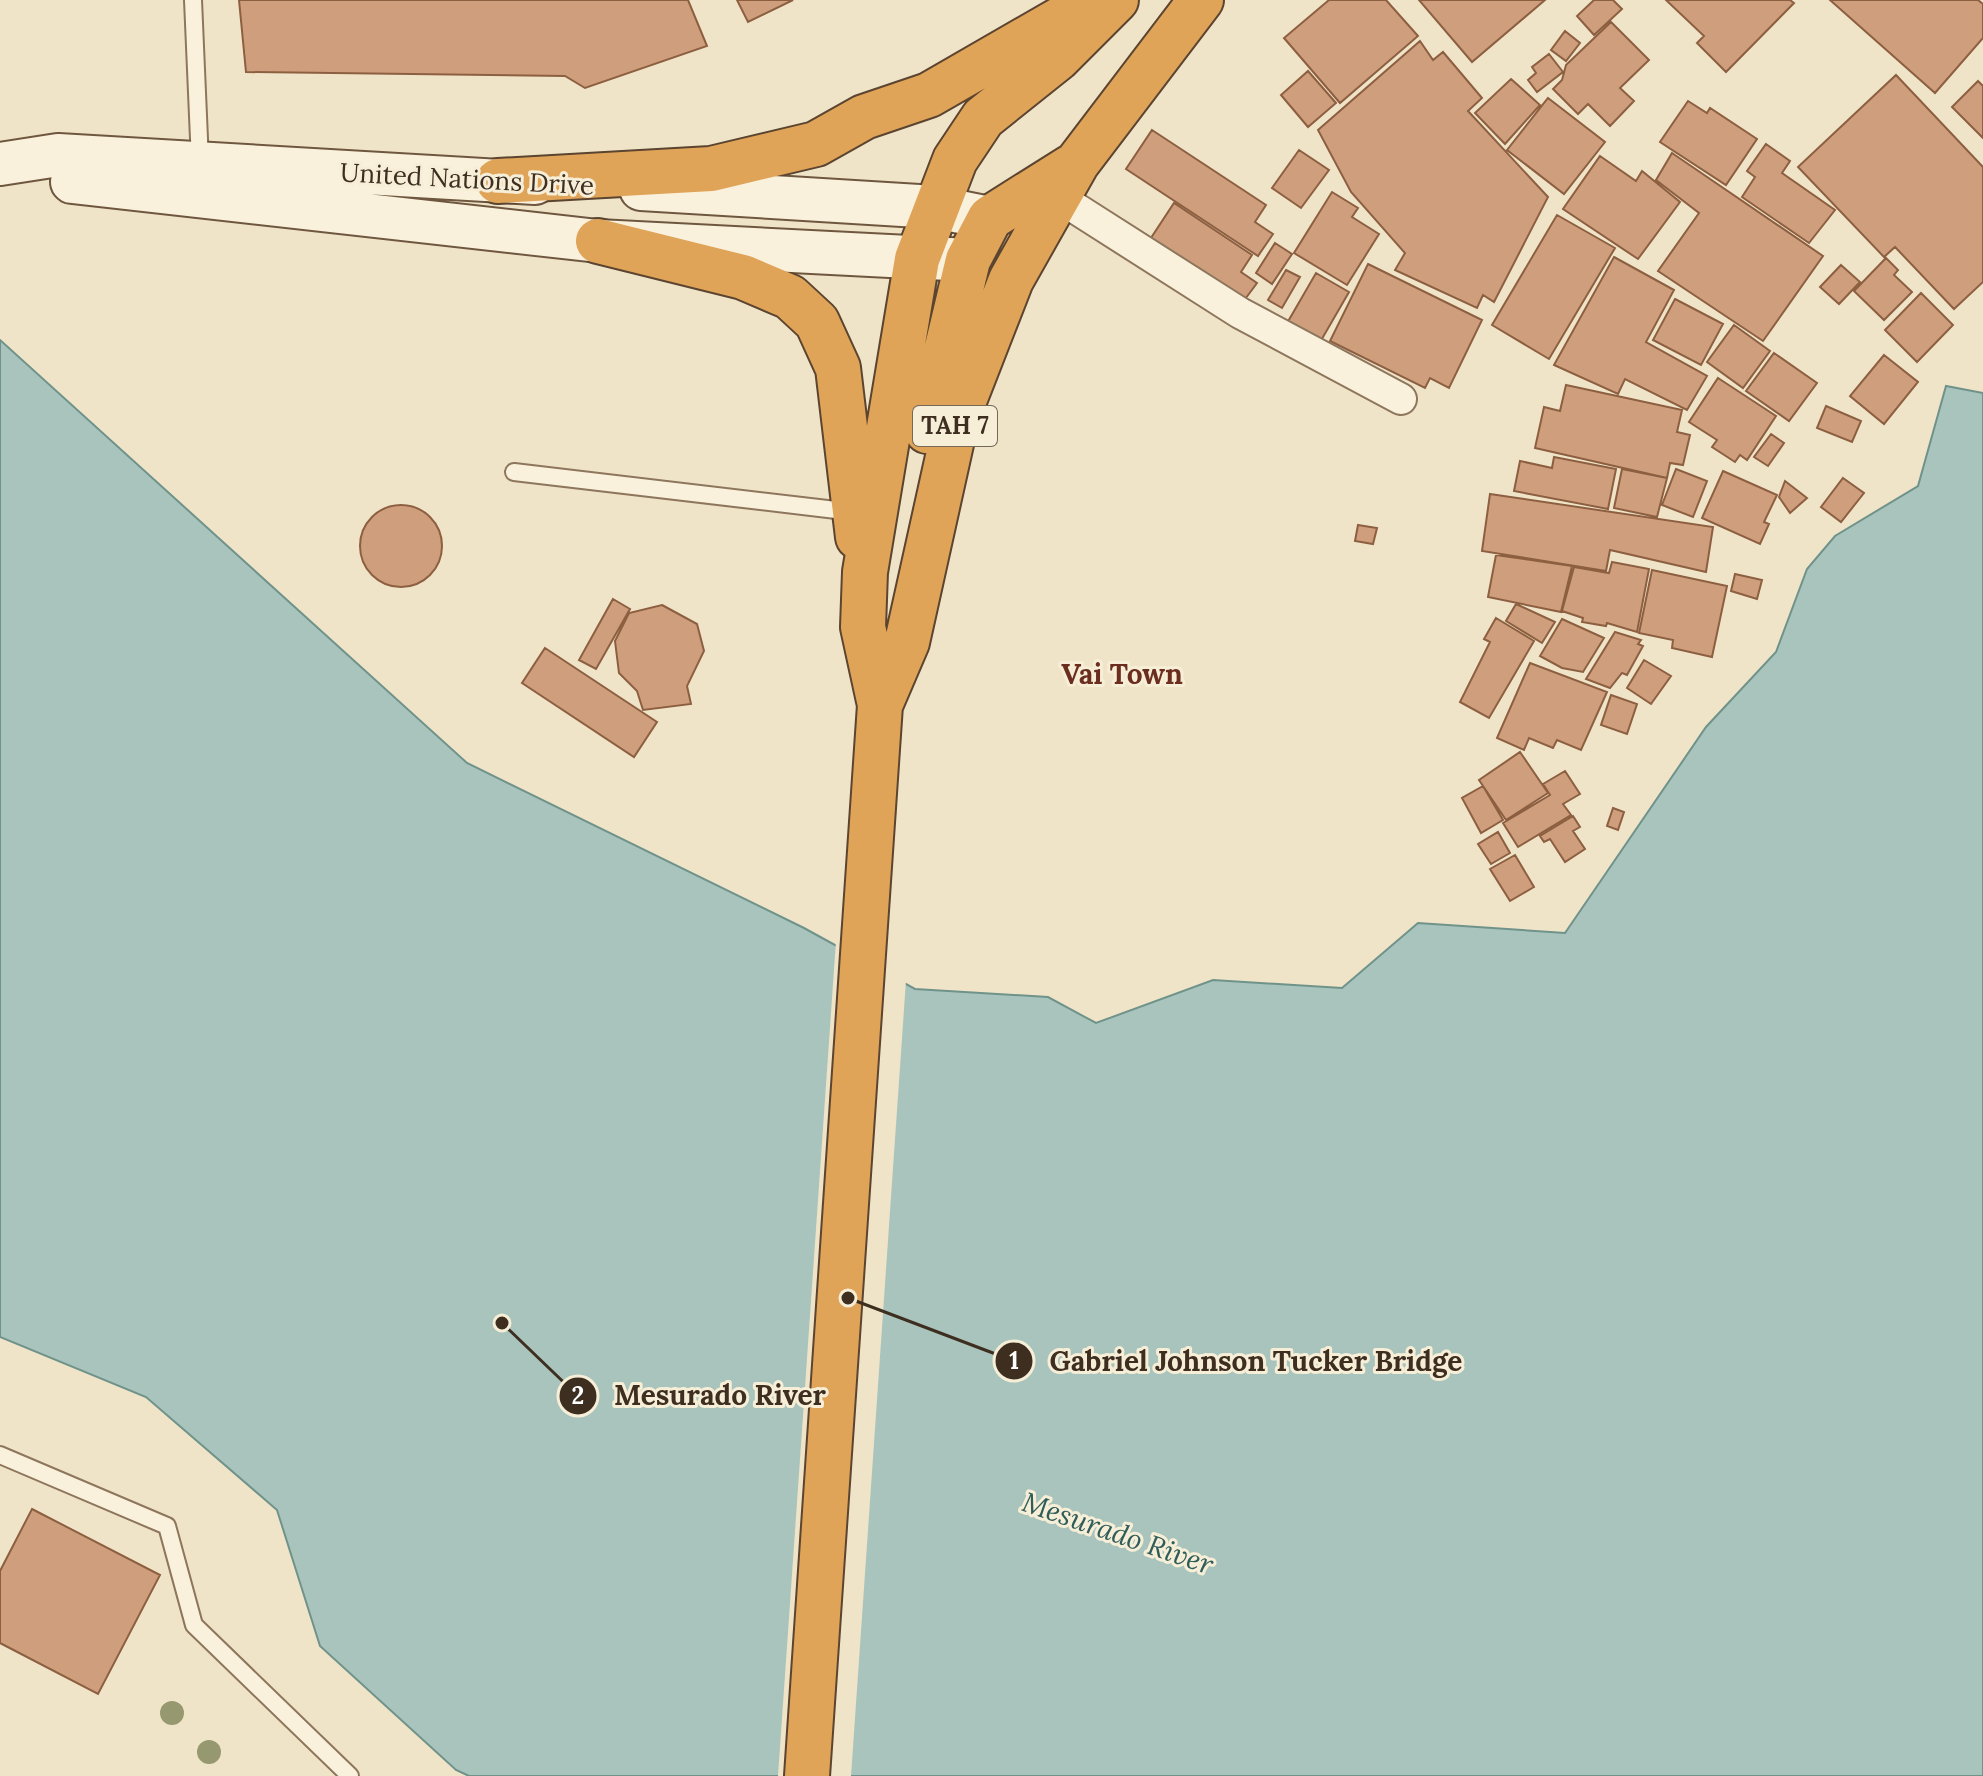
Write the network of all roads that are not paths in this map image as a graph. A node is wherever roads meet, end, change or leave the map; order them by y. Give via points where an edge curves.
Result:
1 (193, 0) edge
2 (1094, 0) edge
3 (1116, 0) edge
4 (1201, 0) edge
5 (200, 163) junction
6 (0, 167) edge
7 (1068, 180) junction
8 (498, 181) junction
9 (935, 207) junction
10 (990, 218) junction
11 (598, 241) junction
12 (917, 259) junction
13 (968, 260) junction
14 (1401, 399) dead end
15 (514, 472) dead end
16 (853, 512) junction
17 (865, 572) junction
18 (880, 705) junction
19 (0, 1455) edge
20 (350, 1776) edge
21 (807, 1776) edge

1 - 5 lane
2 - 8 highway via 929,95 864,117 816,144 711,169
3 - 9 highway, TAH 7 via 1058,58 983,118 955,160
4 - 7 highway, TAH 7
5 - 6 main road, United Nations Drive via 58,155
5 - 8 main road, United Nations Drive
6 - 11 main road, United Nations Drive via 63,181
7 - 10 highway
7 - 14 street via 1240,313
7 - 18 highway, TAH 7 via 1011,280 956,421 907,642
8 - 9 main road, United Nations Drive
9 - 10 main road, United Nations Drive
9 - 12 highway, TAH 7
10 - 13 highway
11 - 12 main road, United Nations Drive
11 - 16 highway via 743,277 790,297 817,322 838,368
12 - 13 main road, United Nations Drive
12 - 17 highway, TAH 7
13 - 18 highway via 916,476
15 - 16 lane
16 - 17 highway
17 - 18 highway, TAH 7 via 863,627
18 - 21 highway
19 - 20 lane via 167,1526 194,1625

